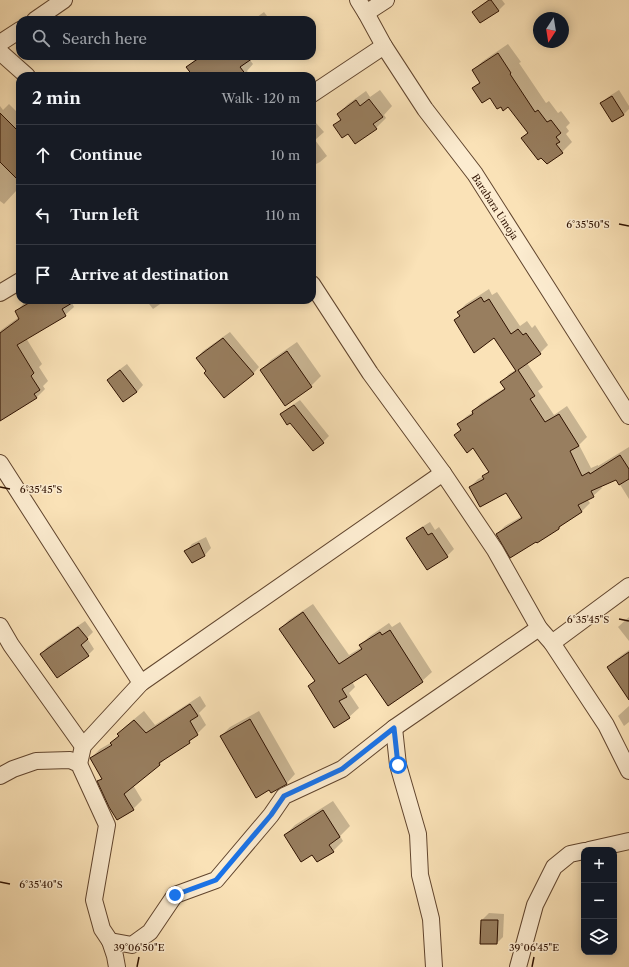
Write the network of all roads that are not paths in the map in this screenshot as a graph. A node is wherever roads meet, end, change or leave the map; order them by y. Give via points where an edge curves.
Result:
1 (64, 0) edge
2 (386, 0) edge
3 (362, 6) edge
4 (41, 16) edge
5 (16, 33) edge
6 (0, 43) edge
7 (384, 46) junction
8 (0, 52) edge
9 (22, 72) edge
10 (316, 91) edge
11 (16, 283) edge
12 (316, 290) edge
13 (0, 293) edge
14 (629, 416) edge
15 (0, 463) edge
16 (443, 473) junction
17 (629, 586) edge
18 (0, 626) edge
19 (539, 628) junction
20 (552, 643) junction
21 (141, 683) junction
22 (394, 728) junction
23 (83, 746) junction
24 (79, 764) junction
25 (629, 771) edge
26 (0, 776) edge
27 (629, 841) edge
28 (603, 847) edge
29 (581, 852) edge
30 (110, 941) junction
31 (132, 945) junction
32 (117, 966) edge
33 (434, 967) edge
34 (518, 967) edge

1 - 4 street
2 - 3 street
3 - 7 street, Barabara Umoja
5 - 6 street
7 - 10 street
7 - 14 street, Barabara Umoja via 425,109 475,174
8 - 9 street
11 - 13 street
12 - 16 street via 370,373
15 - 21 street
16 - 19 street via 495,550
16 - 21 street
17 - 20 street
18 - 23 street
19 - 20 street
19 - 22 street
20 - 25 street via 606,725
21 - 23 street
22 - 31 street via 342,769 284,796 216,880 175,895 150,932
22 - 33 street via 398,765 418,834 420,875 431,919
23 - 24 street
24 - 26 street via 70,760 36,761
24 - 30 street via 107,825 94,900 102,929
27 - 28 street
29 - 34 street via 570,854 554,867 535,905
30 - 31 street
30 - 32 street
31 - 32 street

